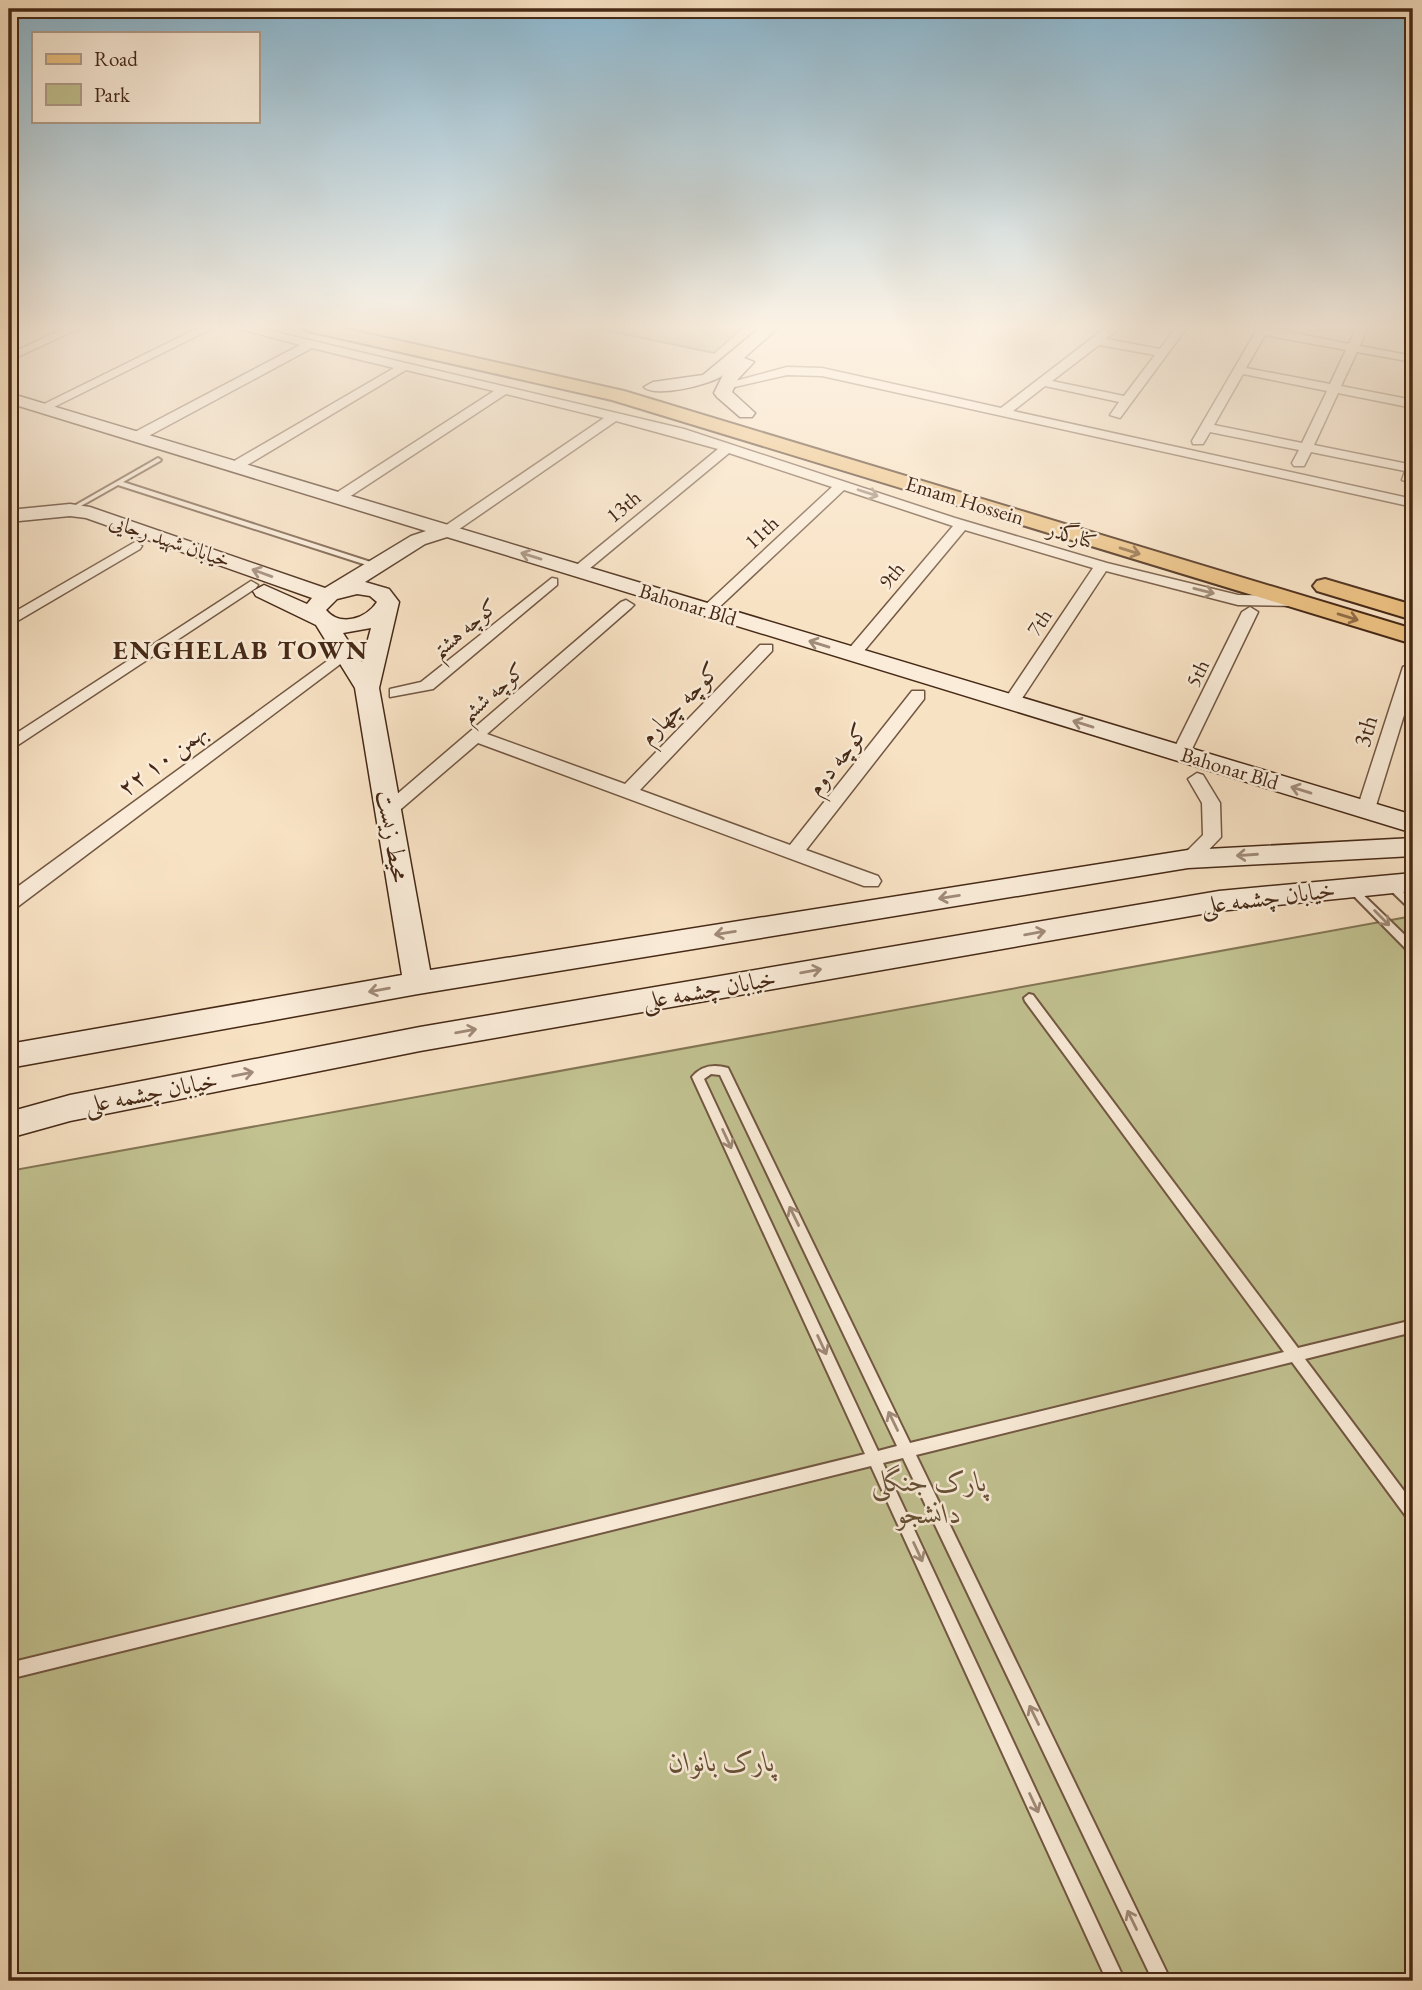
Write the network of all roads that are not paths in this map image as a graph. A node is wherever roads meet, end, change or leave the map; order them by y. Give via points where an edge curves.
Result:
1 (51, 419) edge
2 (77, 419) edge
3 (167, 419) edge
4 (316, 419) edge
5 (460, 419) edge
6 (610, 419) edge
7 (621, 419) edge
8 (693, 419) edge
9 (766, 419) edge
10 (1029, 419) edge
11 (1210, 419) edge
12 (1320, 419) edge
13 (1206, 426) junction
14 (136, 437) junction
15 (1198, 441) dead end
16 (861, 447) dead end
17 (1307, 447) junction
18 (727, 448) junction
19 (158, 460) junction
20 (1299, 463) dead end
21 (234, 467) junction
22 (1411, 475) edge
23 (118, 483) junction
24 (842, 485) junction
25 (338, 498) junction
26 (1413, 503) edge
27 (70, 510) junction
28 (9, 516) edge
29 (962, 524) junction
30 (9, 529) edge
31 (432, 539) junction
32 (135, 546) junction
33 (381, 566) junction
34 (1101, 566) junction
35 (578, 571) junction
36 (1306, 581) dead end
37 (552, 582) junction
38 (251, 585) junction
39 (332, 593) junction
40 (1294, 601) junction
41 (626, 605) junction
42 (387, 606) junction
43 (708, 610) junction
44 (1250, 612) dead end
45 (1413, 612) edge
46 (322, 620) junction
47 (9, 621) edge
48 (1413, 637) edge
49 (766, 648) junction
50 (345, 653) junction
51 (853, 654) junction
52 (1411, 667) dead end
53 (367, 688) junction
54 (396, 693) dead end
55 (918, 695) junction
56 (1011, 702) junction
57 (476, 736) junction
58 (9, 746) edge
59 (1181, 753) junction
60 (1197, 779) junction
61 (628, 792) junction
62 (1366, 809) junction
63 (388, 811) junction
64 (1413, 824) edge
65 (1413, 847) edge
66 (794, 853) junction
67 (1188, 859) junction
68 (871, 881) dead end
69 (1400, 882) edge
70 (1350, 887) junction
71 (9, 903) edge
72 (1413, 907) edge
73 (1413, 949) edge
74 (418, 983) junction
75 (1029, 998) dead end
76 (9, 1056) edge
77 (9, 1125) edge
78 (1413, 1326) edge
79 (1293, 1353) junction
80 (906, 1449) junction
81 (874, 1457) junction
82 (1413, 1514) edge
83 (9, 1671) edge
84 (1116, 1981) edge
85 (1162, 1981) edge

1 - 19 street, Bahonar Bld
2 - 14 street, Bahonar Bld
3 - 14 street
4 - 21 street
5 - 25 street
6 - 31 street
7 - 18 street, کنارگذر
8 -> 40 main road, Emam Hossein
9 - 16 main road
10 - 26 street
11 - 13 street
12 - 17 street
13 - 15 street
13 - 17 street
14 - 21 street, Bahonar Bld
17 - 20 street
17 - 22 street
18 - 24 street, کنارگذر
18 - 35 street, 13th
19 - 23 lane
19 - 31 street, Bahonar Bld
21 - 25 street, Bahonar Bld
23 - 27 lane
23 - 33 lane
24 -> 29 street, کنارگذر
24 - 43 street, 11th
25 - 31 street, Bahonar Bld
27 - 28 street, خیابان شهید رجایی
39 -> 27 street, خیابان شهید رجایی via 108,517
29 - 34 street, کنارگذر
29 - 51 street, 9th
30 - 32 street, خیابان شهید رجایی via 72,526
31 - 33 street
35 -> 31 street, Bahonar Bld
31 - 37 street, Bahonar Bld
31 - 42 street, محیط زیست via 401,577
32 - 38 street, خیابان شهید رجایی
32 - 47 street
33 - 39 street
34 -> 40 street, کنارگذر via 1238,600
34 - 56 street, 7th
35 - 43 street, Bahonar Bld
36 - 45 main road
37 - 41 street, Bahonar Bld
37 - 54 street, کوچه هشتم via 427,686
38 - 46 street, خیابان شهید رجایی
38 - 58 street
39 - 42 street via 377,590
39 - 46 street via 315,610
40 -> 48 main road, Emam Hossein
41 - 49 street, Bahonar Bld
41 - 57 street, کوچه ششم
42 - 46 street via 378,617 352,626
42 - 53 street, محیط زیست
51 -> 43 street, Bahonar Bld
44 - 59 street, 5th
46 - 50 street, محیط زیست
49 - 55 street, Bahonar Bld
49 - 61 street, کوچه چهارم
50 - 53 street, محیط زیست
50 - 71 street, ۲۲ بهمن ۱۰
51 - 56 street, Bahonar Bld
52 - 62 street, 3th
53 - 63 street, محیط زیست
55 - 60 street, Bahonar Bld
55 - 66 street, کوچه دوم
59 -> 56 street, Bahonar Bld
57 - 61 street
57 - 63 street, کوچه ششم
62 -> 59 street, Bahonar Bld
60 - 62 street, Bahonar Bld via 1321,815
60 - 67 street via 1212,803 1212,837
61 - 66 street
62 - 64 street, Bahonar Bld
63 - 74 street, محیط زیست
65 -> 67 street, خیابان چشمه علی
66 - 68 street
67 -> 74 street, خیابان چشمه علی
69 - 70 street, خیابان چشمه علی
69 - 72 lane
70 -> 73 lane
77 -> 70 street, خیابان چشمه علی via 70,1108 420,1039 1219,901
74 -> 76 street, خیابان چشمه علی
75 - 79 lane
78 - 79 lane
79 - 80 lane
79 - 82 lane
80 - 81 lane
80 -> 81 lane via 724,1071 709,1070 698,1077
85 -> 80 lane
81 - 83 lane
81 -> 84 lane

